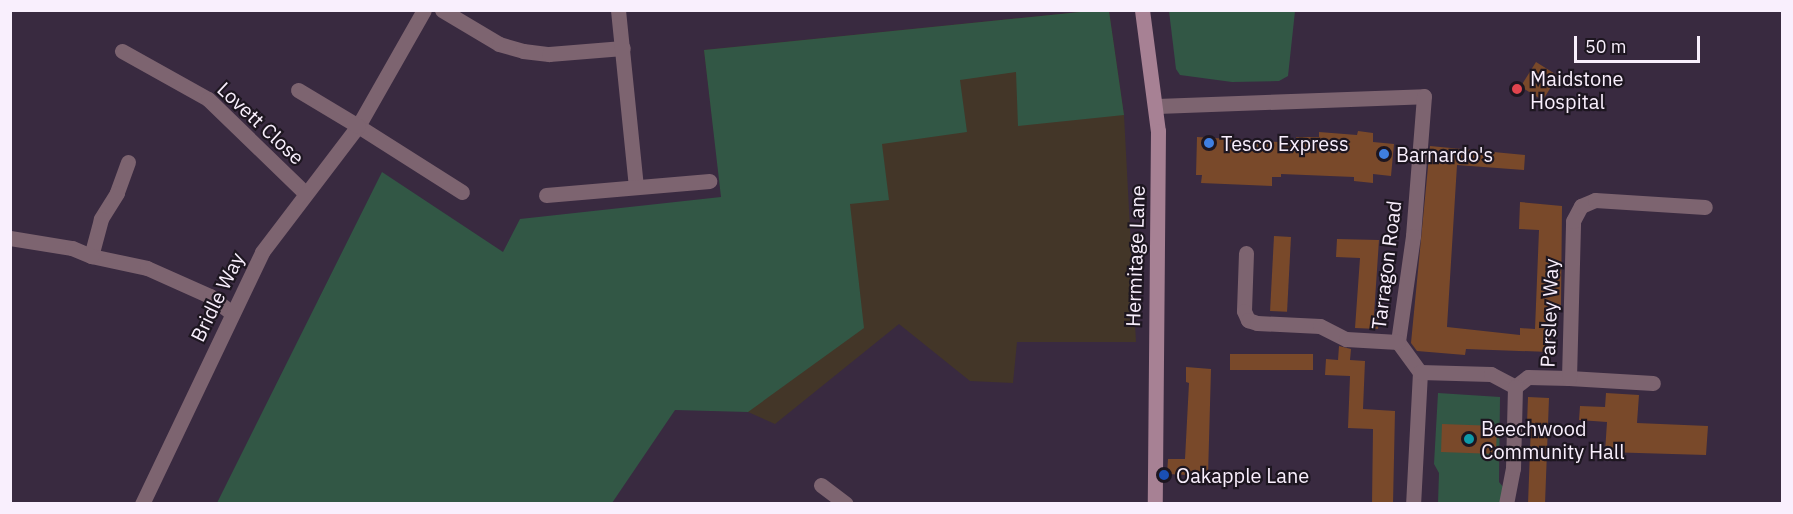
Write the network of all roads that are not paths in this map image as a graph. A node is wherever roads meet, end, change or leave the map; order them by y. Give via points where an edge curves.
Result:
1 (424, 10) edge
2 (442, 10) edge
3 (618, 10) edge
4 (1142, 10) edge
5 (623, 48) junction
6 (122, 51) dead end
7 (298, 90) dead end
8 (1157, 106) junction
9 (360, 122) junction
10 (128, 162) dead end
11 (709, 181) dead end
12 (636, 187) junction
13 (462, 192) dead end
14 (306, 194) junction
15 (546, 195) dead end
16 (1705, 207) dead end
17 (10, 238) edge
18 (1246, 253) dead end
19 (92, 256) junction
20 (232, 313) junction
21 (1398, 342) junction
22 (1420, 372) junction
23 (1569, 378) junction
24 (1653, 382) dead end
25 (1515, 387) junction
26 (821, 485) dead end
27 (142, 504) edge
28 (846, 504) edge
29 (1155, 504) edge
30 (1413, 504) edge
31 (1506, 504) edge

1 - 9 street, Bridle Way
2 - 5 street via 499,44 522,51 549,54
3 - 5 street
4 - 8 main road, Hermitage Lane
5 - 12 street
6 - 14 street, Lovett Close via 208,99
7 - 9 street
8 - 21 street, Tarragon Road via 1424,96 1413,236
8 - 29 main road, Hermitage Lane
9 - 13 street
9 - 14 street, Bridle Way
10 - 19 street via 117,193 101,219
11 - 12 street
12 - 15 street
14 - 20 street, Bridle Way via 262,252
16 - 23 street, Parsley Way via 1594,200 1581,206 1573,220
17 - 19 street via 72,248
18 - 21 street via 1244,311 1248,320 1320,326 1346,339
19 - 20 street via 147,268 210,296
20 - 27 street, Bridle Way
21 - 22 street, Tarragon Road
22 - 25 street via 1491,374
22 - 30 street
23 - 24 street
23 - 25 street, Parsley Way via 1528,377
25 - 31 street, Parsley Way via 1513,468
26 - 28 street

